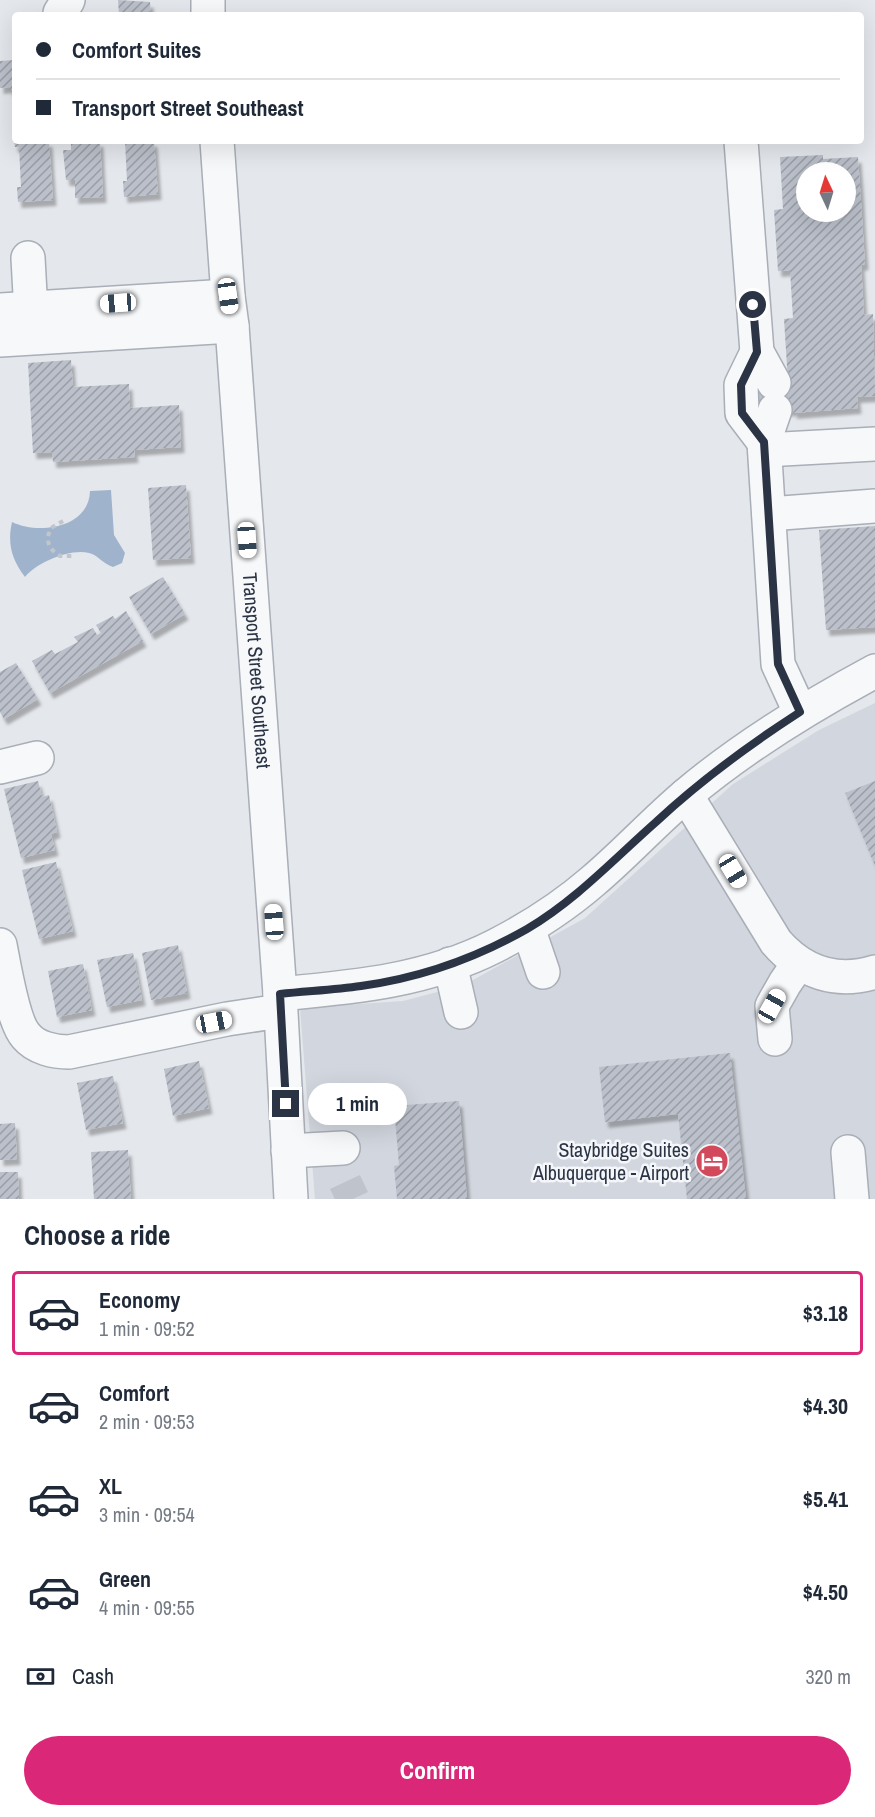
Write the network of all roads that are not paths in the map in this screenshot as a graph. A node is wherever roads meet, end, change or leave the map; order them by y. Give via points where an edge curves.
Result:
1 (217, 144) edge
2 (741, 144) edge
3 (28, 258) dead end
4 (230, 311) junction
5 (21, 319) edge
6 (0, 340) edge
7 (757, 352) junction
8 (875, 444) edge
9 (764, 446) junction
10 (875, 506) edge
11 (768, 513) junction
12 (875, 671) edge
13 (800, 712) junction
14 (37, 758) dead end
15 (0, 767) edge
16 (686, 795) junction
17 (528, 928) junction
18 (0, 945) edge
19 (450, 964) junction
20 (798, 964) junction
21 (543, 972) dead end
22 (875, 972) edge
23 (280, 1002) junction
24 (462, 1012) dead end
25 (775, 1039) dead end
26 (343, 1148) dead end
27 (288, 1151) junction
28 (848, 1152) dead end
29 (291, 1199) edge
30 (852, 1199) edge

1 - 4 street, Transport Street Southeast
2 - 7 street
3 - 5 street
4 - 5 street
4 - 23 street, Transport Street Southeast
5 - 6 street
7 - 9 street via 775,397
7 - 9 street via 741,385 742,413
8 - 9 street
9 - 11 street
10 - 11 street
11 - 13 street via 778,664
12 - 13 street
13 - 16 street
14 - 15 street
16 - 17 street via 593,882
16 - 20 street via 776,942
17 - 19 street
17 - 21 street
18 - 23 street via 13,1006 25,1036 52,1052 69,1052 201,1024
19 - 23 street via 395,981
19 - 24 street
20 - 22 street via 829,976
20 - 25 street via 772,1006
23 - 27 street, Transport Street Southeast
26 - 27 street
27 - 29 street, Transport Street Southeast
28 - 30 street

